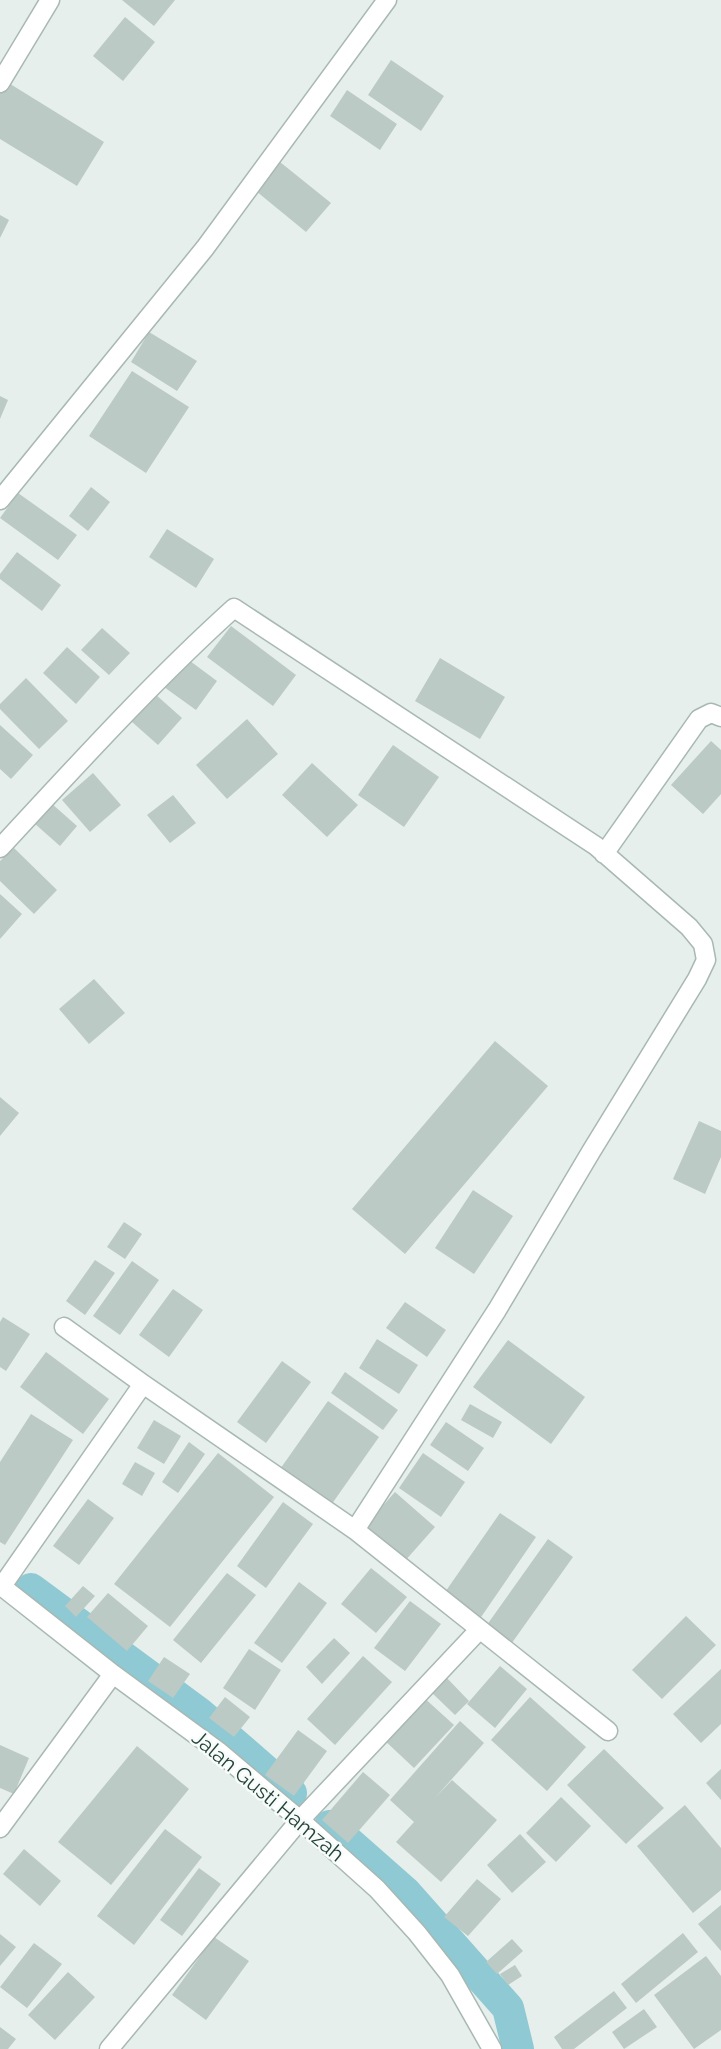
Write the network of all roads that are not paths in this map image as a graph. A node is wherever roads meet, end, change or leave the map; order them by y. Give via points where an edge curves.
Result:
1 (50, 0) edge
2 (387, 0) edge
3 (0, 83) edge
4 (0, 500) edge
5 (721, 717) edge
6 (0, 848) edge
7 (604, 854) junction
8 (64, 1327) dead end
9 (143, 1384) junction
10 (356, 1530) junction
11 (1, 1585) edge
12 (479, 1630) junction
13 (113, 1674) junction
14 (608, 1731) dead end
15 (300, 1820) junction
16 (0, 1828) edge
17 (110, 2049) edge
18 (492, 2049) edge

1 - 3 street
2 - 4 street via 205,248
5 - 7 street via 711,713 699,719
6 - 7 street via 192,646 234,608
7 - 10 street via 689,927 703,944 706,960 497,1310
8 - 9 street
9 - 10 street
9 - 11 street
10 - 12 street
11 - 13 street, Jalan Gusti Hamzah
12 - 14 street
12 - 15 street
13 - 15 street, Jalan Gusti Hamzah via 218,1751
13 - 16 street
15 - 17 street
15 - 18 street, Jalan Gusti Hamzah via 377,1889 417,1933 450,1975

